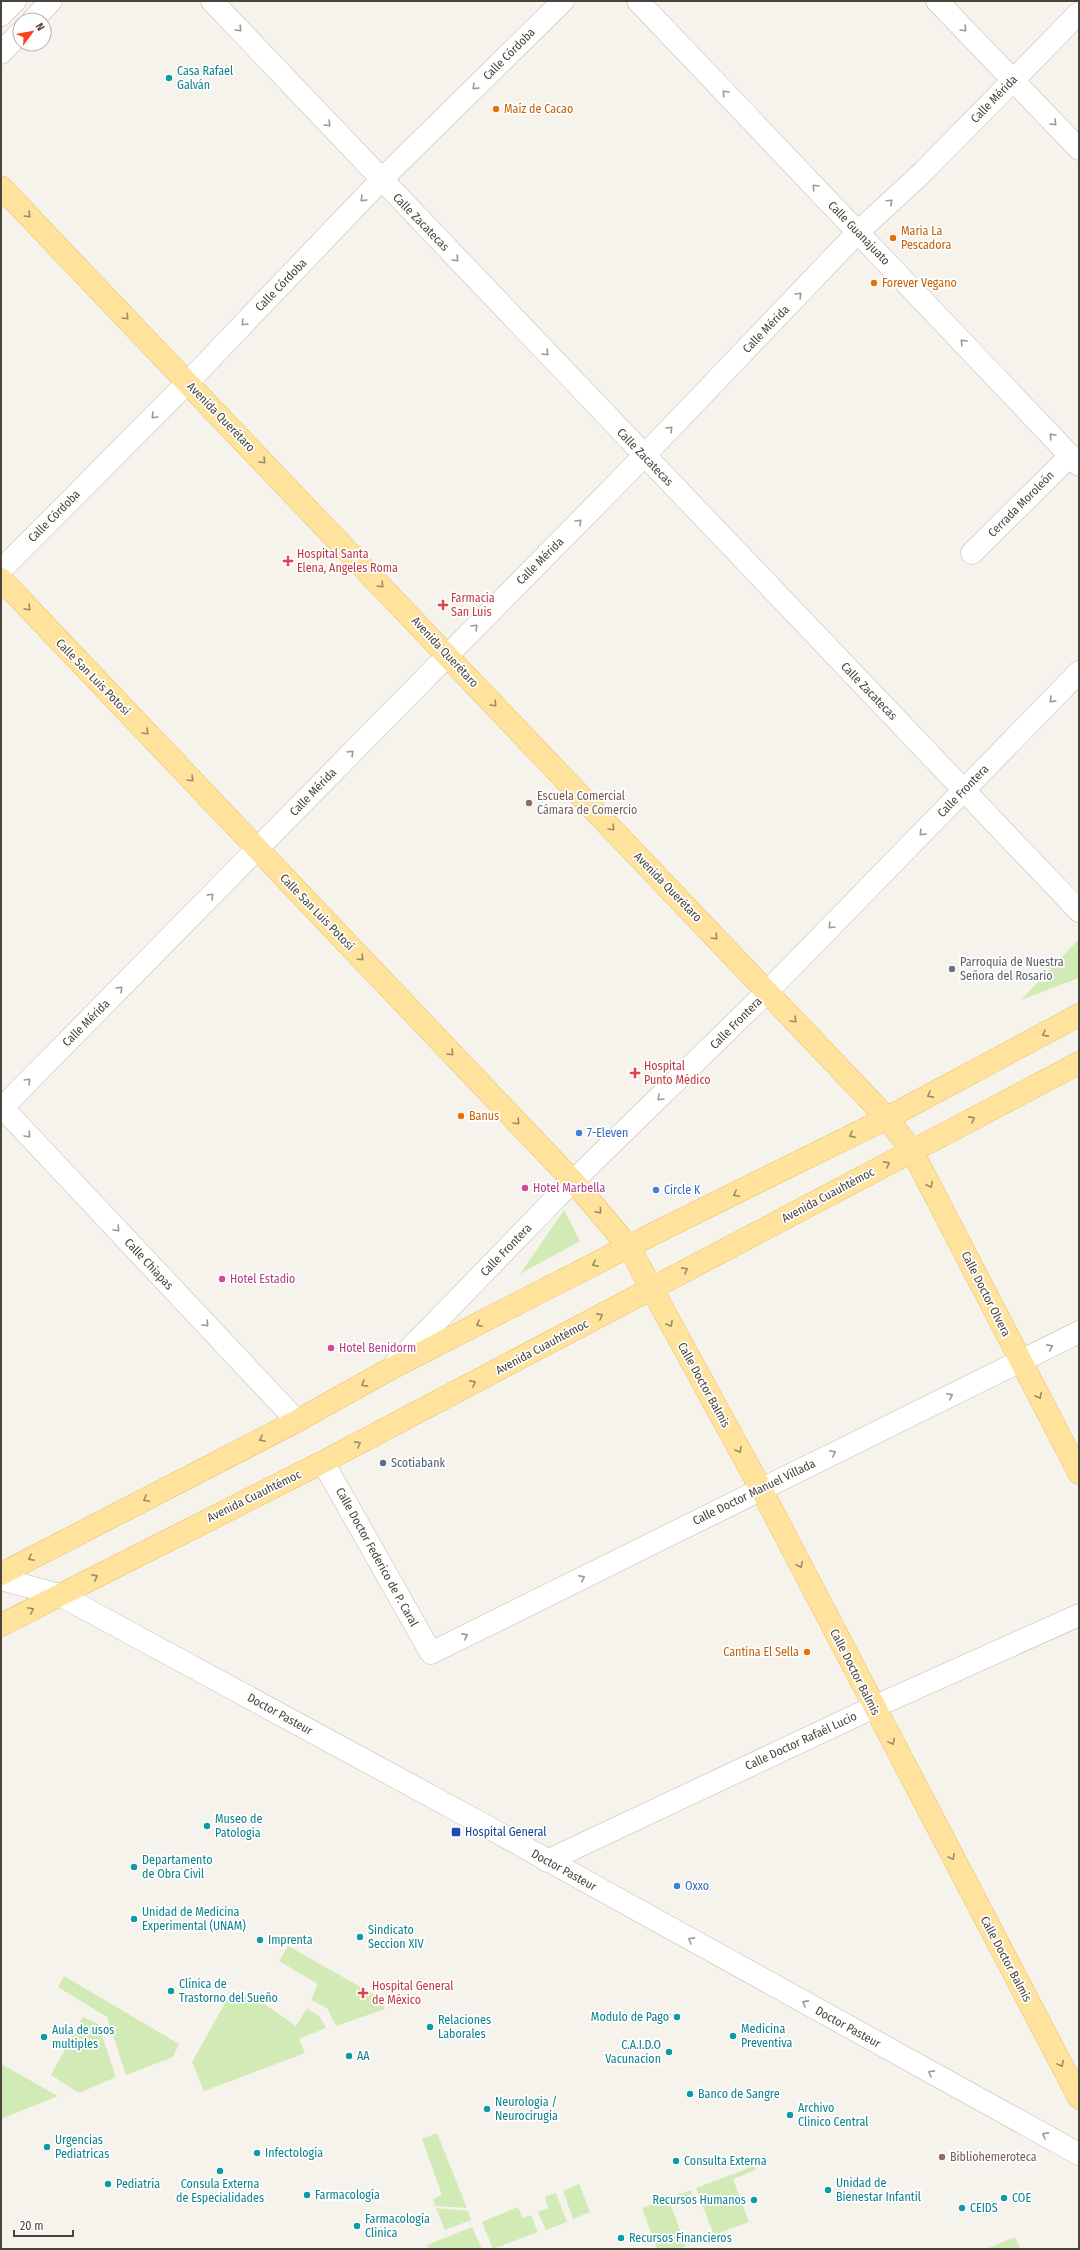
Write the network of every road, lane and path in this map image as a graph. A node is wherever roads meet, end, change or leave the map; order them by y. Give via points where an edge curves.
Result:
1 (15, 1) edge
2 (51, 1) edge
3 (212, 1) edge
4 (563, 1) edge
5 (638, 1) edge
6 (937, 1) edge
7 (41, 12) edge
8 (1079, 13) edge
9 (1, 15) edge
10 (12, 41) edge
11 (1, 53) edge
12 (1013, 80) junction
13 (1079, 149) edge
14 (381, 180) junction
15 (1, 187) edge
16 (858, 232) junction
17 (188, 382) junction
18 (644, 456) junction
19 (1075, 460) edge
20 (972, 553) dead end
21 (1, 570) edge
22 (1, 580) edge
23 (448, 655) junction
24 (1079, 672) edge
25 (964, 790) junction
26 (257, 849) junction
27 (1079, 911) edge
28 (767, 991) junction
29 (1079, 1015) edge
30 (1079, 1063) edge
31 (2, 1108) edge
32 (887, 1118) junction
33 (912, 1151) junction
34 (574, 1182) junction
35 (630, 1246) junction
36 (651, 1289) junction
37 (1079, 1332) edge
38 (1021, 1361) junction
39 (390, 1369) junction
40 (297, 1421) junction
41 (323, 1462) junction
42 (1079, 1473) edge
43 (761, 1489) junction
44 (1, 1574) edge
45 (1, 1578) edge
46 (60, 1595) junction
47 (1079, 1615) edge
48 (1, 1625) edge
49 (430, 1653) joint
50 (874, 1707) junction
51 (547, 1861) junction
52 (1079, 2098) edge
53 (1079, 2154) edge

1 - 9 street
2 - 7 street
3 -> 14 street, Calle Zacatecas
4 -> 14 street, Calle Córdoba
16 -> 5 street, Calle Guanajuato
6 -> 12 street
8 - 12 street, Calle Mérida
10 - 11 street
12 -> 13 street
16 -> 12 street, Calle Mérida via 923,172
14 -> 17 street, Calle Córdoba
14 -> 18 street, Calle Zacatecas
15 -> 17 main road, Avenida Querétaro
18 -> 16 street, Calle Mérida
19 -> 16 street, Calle Guanajuato
17 -> 21 street, Calle Córdoba
17 -> 23 main road, Avenida Querétaro
23 -> 18 street, Calle Mérida
18 - 25 street, Calle Zacatecas
19 - 20 street, Cerrada Moroleón
22 -> 26 main road, Calle San Luis Potosí
26 -> 23 street, Calle Mérida
23 -> 28 main road, Avenida Querétaro
24 -> 25 street, Calle Frontera
25 - 27 street, Calle Zacatecas
25 -> 28 street, Calle Frontera
31 -> 26 street, Calle Mérida
26 -> 34 main road, Calle San Luis Potosí
28 -> 32 main road, Avenida Querétaro
28 -> 34 street, Calle Frontera
29 -> 32 main road
33 -> 30 main road, Avenida Cuauhtémoc
31 -> 40 street, Calle Chiapas
32 - 33 main road, Calle Doctor Olvera
32 -> 35 main road
36 -> 33 main road, Avenida Cuauhtémoc
33 -> 38 main road, Calle Doctor Olvera
34 -> 35 main road, Calle San Luis Potosí
34 - 39 street, Calle Frontera
35 - 36 main road, Calle Doctor Balmis
35 -> 39 main road
41 -> 36 main road, Avenida Cuauhtémoc
36 -> 43 main road, Calle Doctor Balmis
38 -> 37 street, Calle Doctor Manuel Villada
38 -> 42 main road, Calle Doctor Olvera
43 -> 38 street, Calle Doctor Manuel Villada
39 -> 40 main road
40 -> 44 main road
46 -> 41 main road, Avenida Cuauhtémoc
41 - 49 street, Calle Doctor Federico de P. Caral
49 -> 43 street, Calle Doctor Manuel Villada
43 -> 50 main road, Calle Doctor Balmis
45 - 46 street, Doctor Pasteur
48 -> 46 main road, Avenida Cuauhtémoc
46 - 51 street, Doctor Pasteur
47 - 50 street, Calle Doctor Rafaél Lucio
50 - 51 street, Calle Doctor Rafaél Lucio
50 -> 52 main road, Calle Doctor Balmis
53 -> 51 street, Doctor Pasteur

